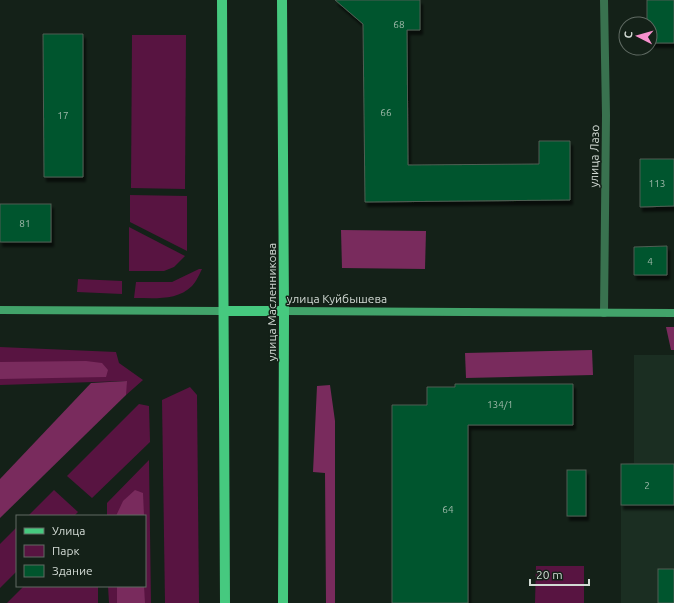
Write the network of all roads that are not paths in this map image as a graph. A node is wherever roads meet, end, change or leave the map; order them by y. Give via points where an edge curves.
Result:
1 (222, 0) edge
2 (282, 0) edge
3 (604, 0) edge
4 (0, 310) edge
5 (284, 310) junction
6 (224, 311) junction
7 (604, 313) junction
8 (674, 313) edge
9 (225, 603) edge
10 (283, 603) edge

1 - 6 main road
2 - 5 main road, улица Масленникова
3 - 7 street, улица Лазо
4 - 6 main road, улица Куйбышева
5 - 6 main road, улица Куйбышева
5 - 7 main road, улица Куйбышева
5 - 10 main road, улица Масленникова
6 - 9 main road
7 - 8 main road, улица Куйбышева

